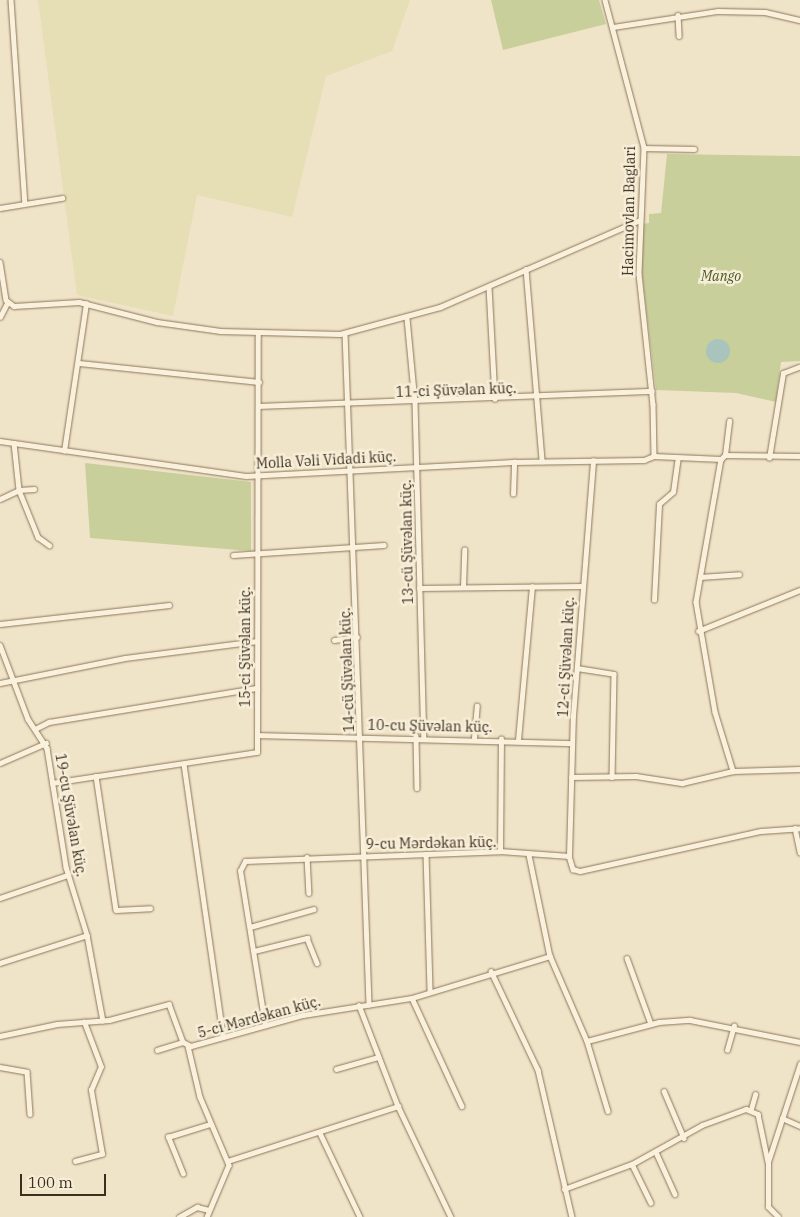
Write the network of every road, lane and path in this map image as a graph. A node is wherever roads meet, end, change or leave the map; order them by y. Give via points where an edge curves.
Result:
1 (11, 0) edge
2 (605, 0) edge
3 (678, 15) junction
4 (800, 20) edge
5 (613, 27) junction
6 (679, 36) dead end
7 (644, 148) junction
8 (694, 149) dead end
9 (62, 198) dead end
10 (25, 203) junction
11 (0, 208) edge
12 (640, 220) junction
13 (0, 262) edge
14 (526, 269) junction
15 (489, 287) junction
16 (8, 303) junction
17 (86, 304) junction
18 (0, 317) edge
19 (407, 318) junction
20 (345, 333) junction
21 (258, 334) junction
22 (79, 363) junction
23 (799, 367) edge
24 (260, 382) junction
25 (652, 392) junction
26 (540, 398) junction
27 (495, 399) junction
28 (415, 402) junction
29 (349, 405) junction
30 (260, 406) junction
31 (729, 421) dead end
32 (0, 441) edge
33 (14, 443) junction
34 (64, 451) junction
35 (654, 456) junction
36 (800, 456) edge
37 (723, 457) junction
38 (678, 458) junction
39 (769, 458) junction
40 (542, 461) junction
41 (593, 461) junction
42 (514, 462) junction
43 (417, 466) junction
44 (352, 472) junction
45 (258, 476) junction
46 (34, 489) dead end
47 (20, 490) junction
48 (513, 494) dead end
49 (0, 499) edge
50 (49, 545) dead end
51 (354, 546) junction
52 (384, 546) dead end
53 (464, 550) dead end
54 (257, 552) junction
55 (233, 555) dead end
56 (739, 574) dead end
57 (700, 576) junction
58 (582, 586) junction
59 (464, 587) junction
60 (532, 587) junction
61 (419, 588) junction
62 (800, 590) edge
63 (654, 600) dead end
64 (169, 605) dead end
65 (0, 624) edge
66 (698, 631) junction
67 (357, 637) junction
68 (334, 640) dead end
69 (257, 642) junction
70 (0, 644) edge
71 (577, 668) junction
72 (13, 678) junction
73 (0, 683) edge
74 (257, 688) junction
75 (477, 706) dead end
76 (35, 729) junction
77 (257, 735) junction
78 (361, 736) junction
79 (416, 736) junction
80 (424, 737) junction
81 (474, 738) junction
82 (501, 739) junction
83 (518, 740) junction
84 (46, 743) junction
85 (572, 743) junction
86 (0, 763) edge
87 (184, 764) junction
88 (800, 769) edge
89 (733, 771) junction
90 (96, 776) junction
91 (612, 777) junction
92 (571, 778) junction
93 (52, 783) junction
94 (417, 788) dead end
95 (797, 828) edge
96 (500, 851) junction
97 (800, 852) edge
98 (426, 854) junction
99 (365, 855) junction
100 (530, 855) junction
101 (569, 856) junction
102 (307, 857) junction
103 (68, 875) junction
104 (309, 893) dead end
105 (0, 898) edge
106 (150, 908) dead end
107 (314, 909) dead end
108 (250, 927) junction
109 (87, 935) junction
110 (254, 951) junction
111 (550, 956) junction
112 (627, 958) dead end
113 (0, 963) edge
114 (317, 963) dead end
115 (491, 971) junction
116 (430, 992) junction
117 (412, 998) junction
118 (359, 1005) junction
119 (369, 1005) junction
120 (103, 1021) junction
121 (84, 1022) junction
122 (651, 1024) junction
123 (265, 1025) junction
124 (734, 1026) junction
125 (0, 1036) edge
126 (224, 1036) junction
127 (587, 1041) junction
128 (183, 1042) junction
129 (800, 1042) edge
130 (188, 1046) junction
131 (157, 1050) dead end
132 (727, 1050) dead end
133 (378, 1056) junction
134 (800, 1064) edge
135 (0, 1067) edge
136 (336, 1069) dead end
137 (664, 1091) dead end
138 (755, 1095) dead end
139 (398, 1106) junction
140 (462, 1106) dead end
141 (751, 1109) junction
142 (608, 1111) dead end
143 (30, 1114) dead end
144 (782, 1118) junction
145 (210, 1124) junction
146 (800, 1126) edge
147 (763, 1132) junction
148 (320, 1133) junction
149 (775, 1134) junction
150 (684, 1138) junction
151 (656, 1152) junction
152 (75, 1161) dead end
153 (228, 1161) junction
154 (768, 1162) junction
155 (632, 1164) junction
156 (183, 1174) dead end
157 (564, 1189) junction
158 (675, 1194) dead end
159 (651, 1203) dead end
160 (209, 1210) junction
161 (179, 1217) edge
162 (207, 1217) edge
163 (360, 1217) edge
164 (451, 1217) edge
165 (572, 1217) edge
166 (778, 1217) edge

1 - 10 street
2 - 5 street, Hacimovlan Baglari
3 - 4 street via 750,11
3 - 5 street
3 - 6 street
5 - 7 street, Hacimovlan Baglari
7 - 8 street
7 - 12 street, Hacimovlan Baglari
9 - 10 street
10 - 11 street
12 - 14 street
12 - 25 street, Hacimovlan Baglari via 638,274
13 - 16 street
14 - 15 street
14 - 26 street
15 - 19 street
15 - 27 street
16 - 17 street
16 - 18 street
17 - 21 street via 157,322
17 - 22 street
19 - 20 street
19 - 28 street, 13-cü Şüvəlan küç.
20 - 21 street
20 - 29 street, 14-cü Şüvəlan küç.
21 - 24 street, 15-ci Şüvəlan küç.
22 - 24 street via 186,378
22 - 34 street via 72,377
23 - 39 street via 783,373
24 - 30 street, 15-ci Şüvəlan küç.
25 - 26 street, 11-ci Şüvəlan küç.
25 - 35 street, Hacimovlan Baglari
26 - 27 street, 11-ci Şüvəlan küç.
26 - 40 street
27 - 28 street, 11-ci Şüvəlan küç.
28 - 29 street, 11-ci Şüvəlan küç.
28 - 43 street, 13-cü Şüvəlan küç.
29 - 30 street, 11-ci Şüvəlan küç.
29 - 44 street, 14-cü Şüvəlan küç.
30 - 45 street, 15-ci Şüvəlan küç.
31 - 37 street
32 - 33 street, Molla Vəli Vidadi küç.
33 - 34 street, Molla Vəli Vidadi küç.
33 - 47 street
34 - 45 street, Molla Vəli Vidadi küç. via 212,474
35 - 38 street, Molla Vəli Vidadi küç.
35 - 41 street, Molla Vəli Vidadi küç. via 644,460
36 - 39 street, Molla Vəli Vidadi küç.
37 - 38 street, Molla Vəli Vidadi küç.
37 - 39 street, Molla Vəli Vidadi küç.
37 - 57 street
38 - 63 street via 673,492 659,504
40 - 41 street, Molla Vəli Vidadi küç.
40 - 42 street, Molla Vəli Vidadi küç.
41 - 58 street, 12-ci Şüvəlan küç.
42 - 43 street, Molla Vəli Vidadi küç.
42 - 48 street
43 - 44 street, Molla Vəli Vidadi küç.
43 - 61 street, 13-cü Şüvəlan küç.
44 - 45 street, Molla Vəli Vidadi küç.
44 - 51 street, 14-cü Şüvəlan küç.
45 - 54 street, 15-ci Şüvəlan küç.
46 - 47 street
47 - 49 street
47 - 50 street via 38,537
51 - 52 street
51 - 54 street
51 - 67 street, 14-cü Şüvəlan küç.
53 - 59 street
54 - 55 street
54 - 69 street, 15-ci Şüvəlan küç.
56 - 57 street
57 - 66 street
58 - 60 street
58 - 71 street, 12-ci Şüvəlan küç.
59 - 60 street
59 - 61 street
60 - 83 street
61 - 80 street, 13-cü Şüvəlan küç.
62 - 66 street
64 - 65 street
66 - 89 street
67 - 68 street
67 - 78 street, 14-cü Şüvəlan küç.
69 - 72 street
69 - 74 street, 15-ci Şüvəlan küç.
70 - 72 street, 19-cu Şüvəlan küç.
71 - 85 street, 12-ci Şüvəlan küç.
71 - 91 street via 614,674
72 - 73 street
72 - 76 street, 19-cu Şüvəlan küç.
74 - 76 street via 49,722
74 - 77 street, 15-ci Şüvəlan küç.
75 - 81 street
76 - 84 street, 19-cu Şüvəlan küç.
77 - 78 street, 10-cu Şüvəlan küç.
77 - 87 street, 15-ci Şüvəlan küç. via 255,754
78 - 79 street, 10-cu Şüvəlan küç.
78 - 99 street, 14-cü Şüvəlan küç.
79 - 80 street, 10-cu Şüvəlan küç.
79 - 94 street
80 - 81 street, 10-cu Şüvəlan küç.
81 - 82 street, 10-cu Şüvəlan küç.
82 - 83 street, 10-cu Şüvəlan küç.
82 - 96 street
83 - 85 street, 10-cu Şüvəlan küç.
84 - 86 street
84 - 93 street, 19-cu Şüvəlan küç.
85 - 92 street, 12-ci Şüvəlan küç.
87 - 90 street, 15-ci Şüvəlan küç.
87 - 126 street
88 - 89 street
89 - 91 street via 682,783 648,776
90 - 93 street, 15-ci Şüvəlan küç.
90 - 106 street via 114,907 122,912
91 - 92 street
92 - 101 street, 12-ci Şüvəlan küç.
93 - 103 street, 19-cu Şüvəlan küç.
95 - 97 street
95 - 101 street via 761,831 580,871 573,869
96 - 98 street, 9-cu Mərdəkan küç.
96 - 100 street, 9-cu Mərdəkan küç.
98 - 99 street, 9-cu Mərdəkan küç.
98 - 116 street
99 - 102 street, 9-cu Mərdəkan küç.
99 - 119 street, 14-cü Şüvəlan küç.
100 - 101 street, 9-cu Mərdəkan küç.
100 - 111 street
102 - 104 street
102 - 108 street, 9-cu Mərdəkan küç. via 241,864
103 - 105 street
103 - 109 street, 19-cu Şüvəlan küç.
107 - 108 street
108 - 110 street, 9-cu Mərdəkan küç.
109 - 113 street
109 - 120 street, 19-cu Şüvəlan küç.
110 - 114 street via 306,938
110 - 123 street, 9-cu Mərdəkan küç.
111 - 115 street, 5-ci Mərdəkan küç.
111 - 127 street
112 - 122 street
115 - 116 street, 5-ci Mərdəkan küç.
115 - 157 street via 540,1076
116 - 117 street, 5-ci Mərdəkan küç.
117 - 119 street, 5-ci Mərdəkan küç.
117 - 140 street
118 - 119 street, 5-ci Mərdəkan küç.
118 - 123 street, 5-ci Mərdəkan küç.
118 - 133 street
120 - 121 street, 5-ci Mərdəkan küç.
120 - 128 street, 5-ci Mərdəkan küç. via 169,1004
121 - 125 street, 5-ci Mərdəkan küç.
121 - 152 street via 101,1066 91,1090 102,1154
122 - 124 street via 690,1020
122 - 127 street
123 - 126 street, 5-ci Mərdəkan küç.
124 - 129 street
124 - 132 street
126 - 130 street, 5-ci Mərdəkan küç.
127 - 142 street
128 - 130 street, 5-ci Mərdəkan küç.
128 - 131 street
130 - 145 street
133 - 136 street
133 - 139 street
134 - 144 street
135 - 143 street via 27,1072
137 - 150 street
138 - 141 street
139 - 148 street
139 - 164 street
141 - 147 street via 758,1114
141 - 150 street via 702,1125
144 - 146 street
144 - 149 street
145 - 153 street
145 - 156 street via 168,1137
147 - 149 street
147 - 154 street
148 - 153 street
148 - 163 street
149 - 154 street
150 - 151 street
151 - 155 street
151 - 158 street
153 - 160 street via 226,1178
154 - 166 street via 768,1207
155 - 157 street
155 - 159 street
157 - 165 street
160 - 161 street via 197,1207
160 - 162 street

